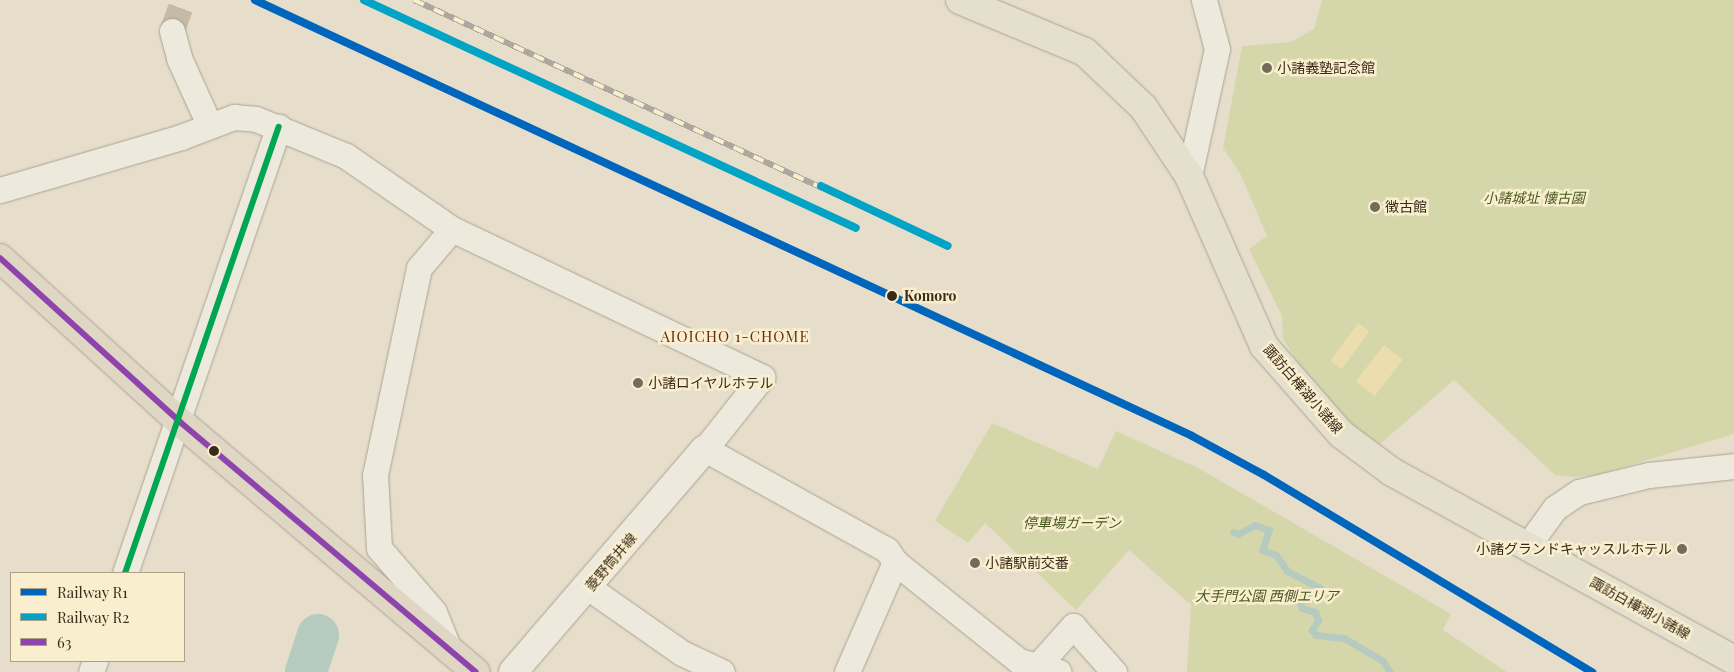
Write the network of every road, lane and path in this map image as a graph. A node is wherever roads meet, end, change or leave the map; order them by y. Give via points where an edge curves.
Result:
1 (960, 0) edge
2 (1204, 0) edge
3 (172, 31) tunnel mouth
4 (209, 124) junction
5 (279, 127) junction
6 (1189, 176) junction
7 (0, 190) edge
8 (452, 229) junction
9 (0, 258) edge
10 (180, 422) junction
11 (705, 449) junction
12 (1734, 466) edge
13 (1528, 545) junction
14 (891, 556) junction
15 (126, 572) edge
16 (589, 588) junction
17 (448, 647) junction
18 (1734, 660) edge
19 (1043, 670) edge
20 (476, 672) edge
21 (513, 672) edge
22 (722, 672) edge
23 (847, 672) edge
24 (1114, 672) edge

1 - 6 main road, 諏訪白樺湖小諸線 via 1084,52 1143,107
2 - 6 street via 1217,49
3 - 4 street via 179,58
4 - 5 street via 234,117 256,119
4 - 7 street via 181,137
5 - 8 street via 346,156
5 - 10 street
6 - 13 main road, 諏訪白樺湖小諸線 via 1264,346 1341,434 1392,472
8 - 11 street via 762,377
8 - 17 street via 419,268 375,474 379,548 434,612
9 - 10 highway
10 - 15 street
10 - 17 highway
11 - 14 street
11 - 16 main road, 菱野筒井線
12 - 13 street via 1649,475 1579,492 1555,508
13 - 18 main road, 諏訪白樺湖小諸線
14 - 19 street via 1019,660
14 - 23 street
16 - 21 main road, 菱野筒井線
16 - 22 street via 682,653
17 - 20 highway
19 - 24 street via 1074,626

